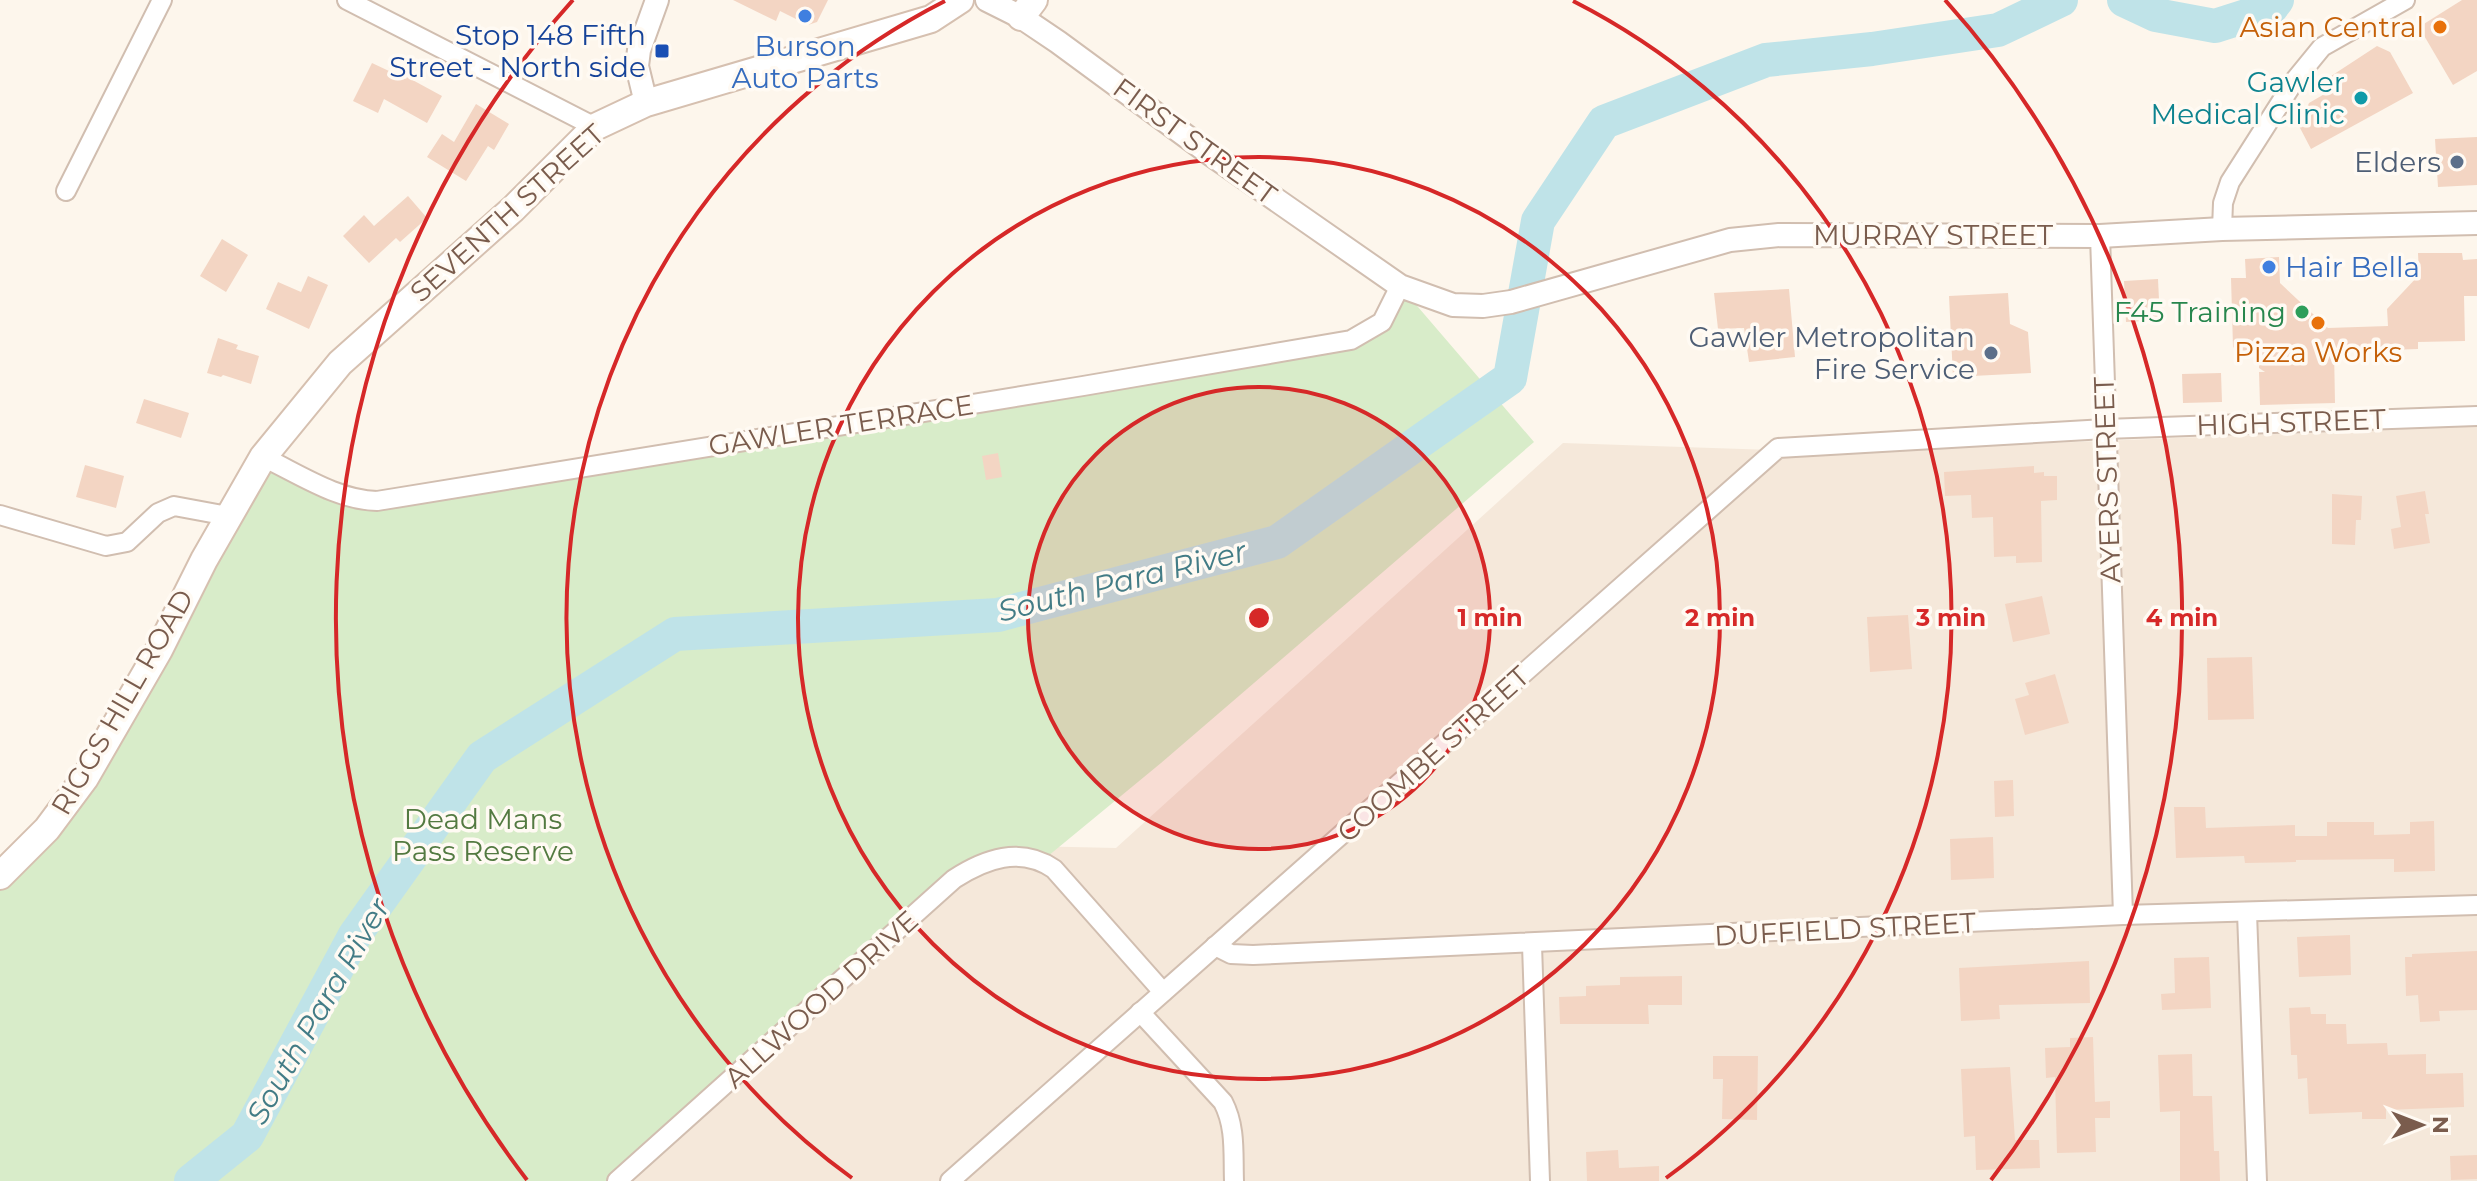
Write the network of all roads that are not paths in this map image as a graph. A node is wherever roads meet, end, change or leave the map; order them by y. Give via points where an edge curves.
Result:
1 (162, 0) edge
2 (347, 0) edge
3 (657, 0) edge
4 (960, 0) edge
5 (987, 0) edge
6 (2405, 0) edge
7 (1027, 8) edge
8 (646, 103) junction
9 (595, 127) junction
10 (66, 191) dead end
11 (2477, 223) edge
12 (2222, 229) junction
13 (2100, 236) junction
14 (1400, 286) junction
15 (2477, 416) edge
16 (2105, 429) junction
17 (263, 457) junction
18 (0, 515) edge
19 (228, 516) junction
20 (0, 876) edge
21 (2477, 905) edge
22 (2247, 913) junction
23 (2123, 915) junction
24 (1532, 945) junction
25 (1215, 946) junction
26 (1163, 992) junction
27 (1140, 1012) junction
28 (617, 1181) edge
29 (950, 1181) edge
30 (1234, 1181) edge
31 (1540, 1181) edge
32 (2257, 1181) edge

1 - 10 street
2 - 9 street
3 - 8 street via 637,66
4 - 8 main road, SEVENTH STREET via 931,19
5 - 7 street, FIRST STREET
6 - 12 street via 2322,47 2295,80 2230,182
7 - 14 street, FIRST STREET via 1209,153
8 - 9 main road, SEVENTH STREET
9 - 17 main road, SEVENTH STREET via 513,209 340,363
11 - 12 street, MURRAY STREET
12 - 13 street, MURRAY STREET
13 - 14 street, MURRAY STREET via 1779,235 1730,240 1483,306 1453,305
13 - 16 street, AYERS STREET
14 - 17 street, GAWLER TERRACE via 1382,322 1351,340 377,501 337,492
15 - 16 street, HIGH STREET
16 - 23 street, AYERS STREET
16 - 25 street, COOMBE STREET via 1778,448
17 - 19 main road, SEVENTH STREET
18 - 19 street via 106,546 127,542 158,513 174,506
19 - 20 main road, RIGGS HILL ROAD via 85,778 47,829
21 - 22 street, DUFFIELD STREET
22 - 23 street, DUFFIELD STREET
22 - 32 street
23 - 24 street, DUFFIELD STREET
24 - 25 street, DUFFIELD STREET via 1253,955 1231,954
24 - 31 street
25 - 26 street, COOMBE STREET
26 - 27 street, COOMBE STREET
26 - 28 street, ALLWOOD DRIVE via 1068,883 1042,861 1008,855 975,866 954,879
27 - 29 street, COOMBE STREET
27 - 30 street via 1223,1102 1233,1131

